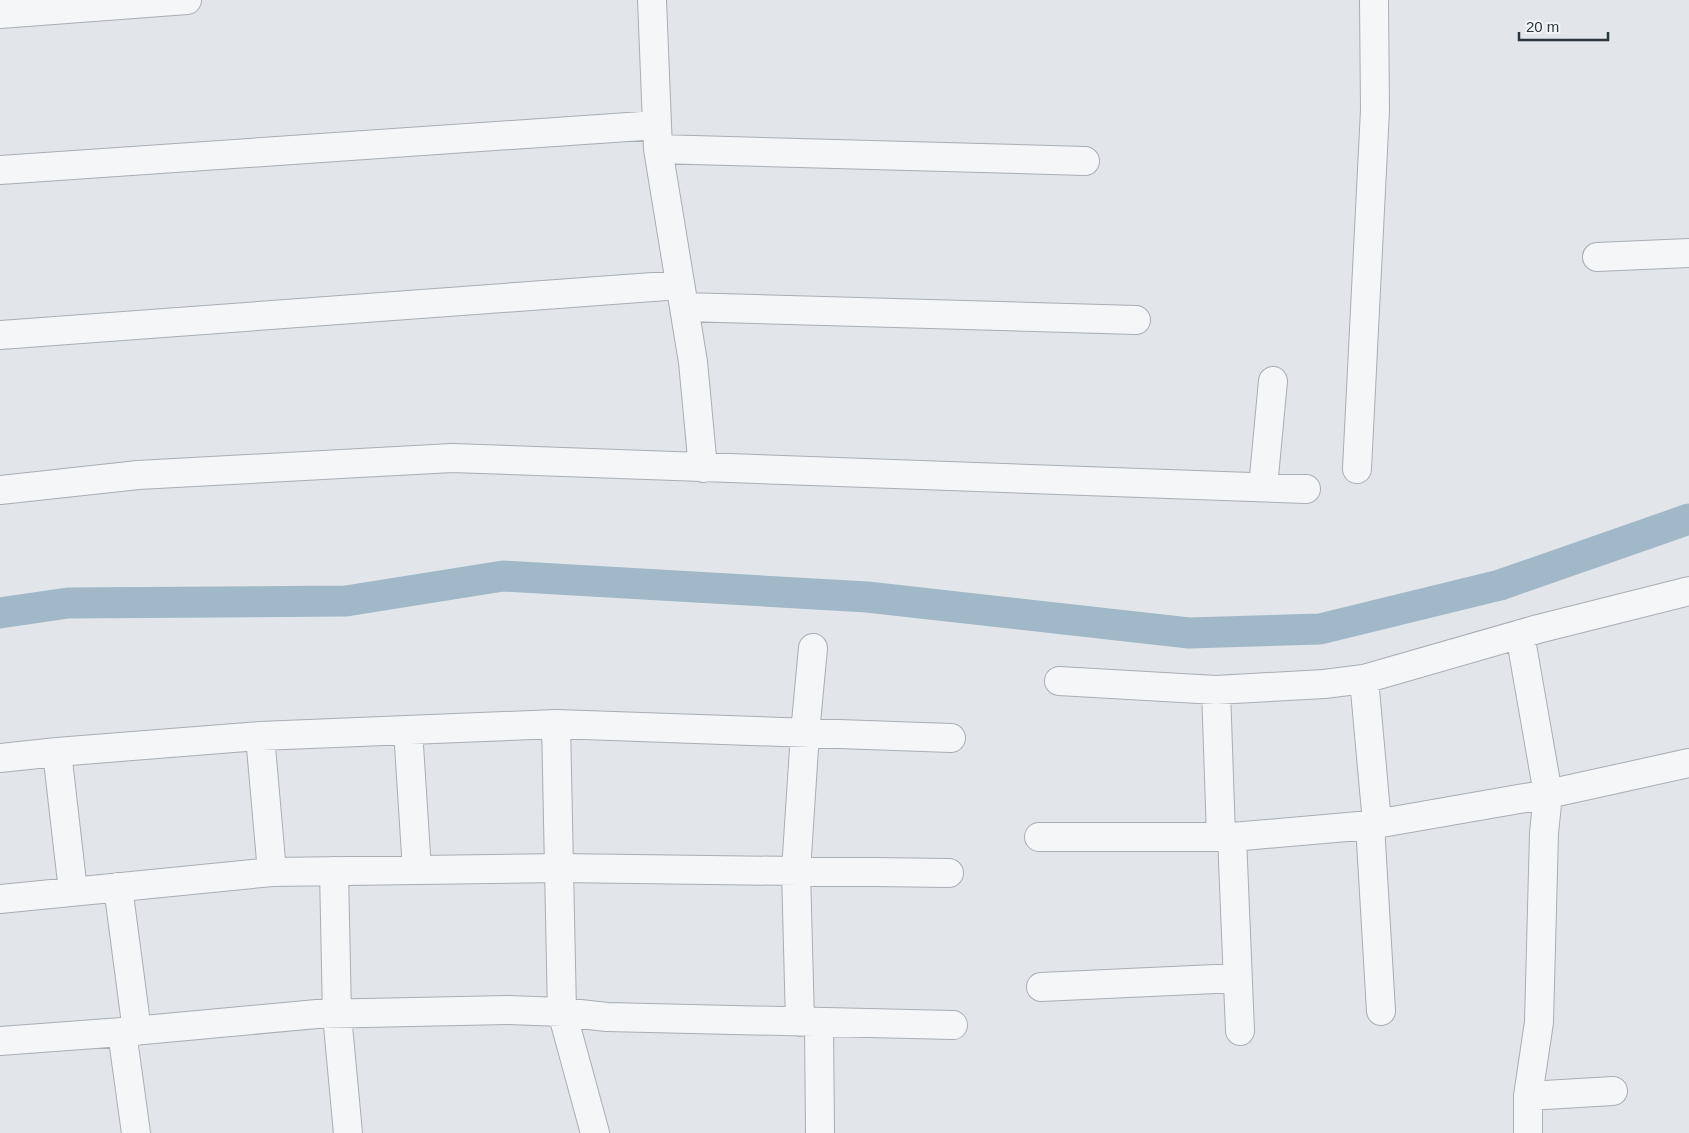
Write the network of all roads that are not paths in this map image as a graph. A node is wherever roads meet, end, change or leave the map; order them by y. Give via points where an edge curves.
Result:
1 (187, 0) edge
2 (652, 0) edge
3 (1374, 0) edge
4 (0, 14) edge
5 (657, 137) junction
6 (1085, 161) dead end
7 (0, 170) edge
8 (1689, 252) edge
9 (1597, 257) dead end
10 (682, 296) junction
11 (1136, 320) dead end
12 (0, 335) edge
13 (1273, 381) dead end
14 (703, 468) junction
15 (1357, 469) dead end
16 (1262, 487) junction
17 (1306, 489) dead end
18 (0, 490) edge
19 (1689, 592) edge
20 (1520, 634) junction
21 (813, 648) dead end
22 (1364, 679) junction
23 (1059, 681) dead end
24 (1216, 690) junction
25 (556, 724) junction
26 (408, 730) junction
27 (805, 733) junction
28 (260, 736) junction
29 (951, 738) dead end
30 (57, 752) junction
31 (0, 758) edge
32 (1689, 763) edge
33 (1548, 794) junction
34 (1374, 824) junction
35 (1226, 836) junction
36 (1039, 837) dead end
37 (559, 868) junction
38 (334, 870) junction
39 (417, 870) junction
40 (796, 871) junction
41 (272, 872) junction
42 (949, 873) dead end
43 (118, 887) junction
44 (73, 891) junction
45 (0, 899) edge
46 (1237, 978) junction
47 (1041, 987) dead end
48 (1381, 1011) dead end
49 (562, 1012) junction
50 (337, 1014) junction
51 (810, 1022) junction
52 (954, 1026) dead end
53 (130, 1031) junction
54 (1240, 1031) dead end
55 (0, 1041) edge
56 (1613, 1091) dead end
57 (1528, 1096) junction
58 (136, 1133) edge
59 (348, 1133) edge
60 (595, 1133) edge
61 (820, 1133) edge
62 (1528, 1133) edge

1 - 4 street
2 - 5 street
3 - 15 street via 1375,110
5 - 6 street
5 - 7 street
5 - 10 street
8 - 9 street
10 - 11 street
10 - 12 street
10 - 14 street via 693,362
13 - 16 street
14 - 16 street
14 - 18 street via 452,458 138,475
16 - 17 street
19 - 20 street
20 - 22 street
20 - 33 street
21 - 27 street
22 - 24 street
22 - 34 street
23 - 24 street
24 - 35 street
25 - 26 street
25 - 27 street
25 - 37 street
26 - 28 street
26 - 39 street
27 - 29 street
27 - 40 street
28 - 30 street
28 - 41 street
30 - 31 street
30 - 44 street
32 - 33 street
33 - 34 street
33 - 57 street via 1539,1022
34 - 35 street
34 - 48 street
35 - 36 street
35 - 46 street
37 - 39 street
37 - 40 street
37 - 49 street
38 - 39 street
38 - 41 street
38 - 50 street
40 - 42 street
40 - 51 street
41 - 43 street
43 - 44 street
43 - 53 street
44 - 45 street
46 - 47 street
46 - 54 street
49 - 50 street
49 - 51 street via 607,1017
49 - 60 street
50 - 53 street
50 - 59 street
51 - 52 street
51 - 61 street
53 - 55 street
53 - 58 street
56 - 57 street
57 - 62 street

